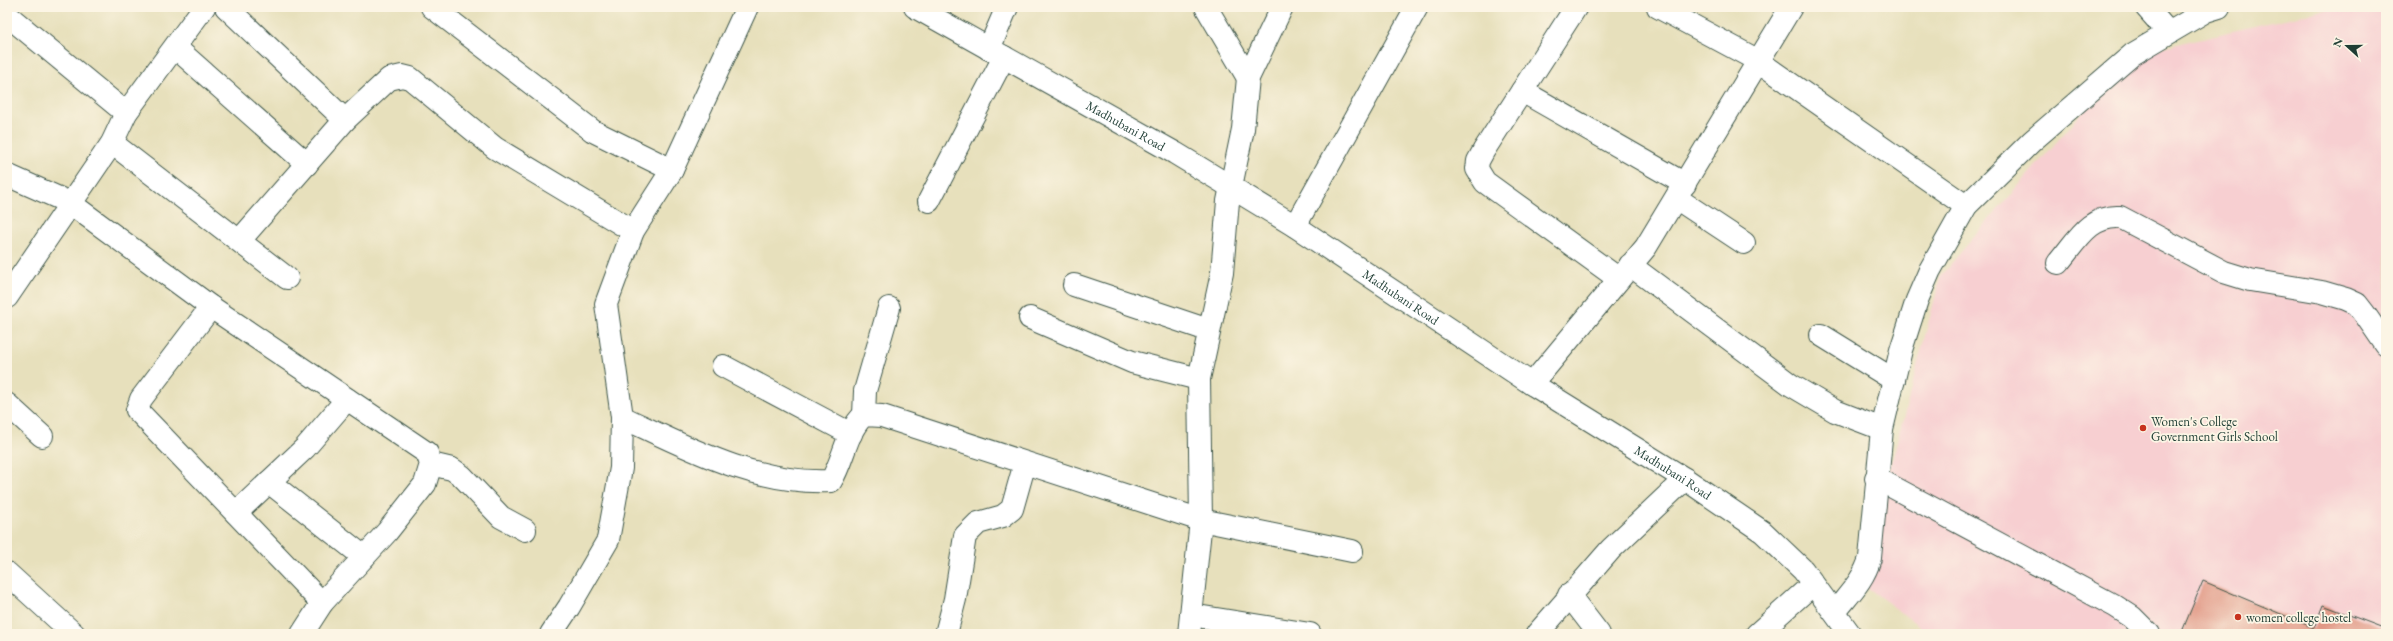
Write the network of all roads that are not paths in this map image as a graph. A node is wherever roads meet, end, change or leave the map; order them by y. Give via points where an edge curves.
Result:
1 (204, 7) edge
2 (226, 7) edge
3 (432, 7) edge
4 (747, 7) edge
5 (915, 7) edge
6 (1007, 7) edge
7 (1206, 7) edge
8 (1282, 7) edge
9 (1417, 7) edge
10 (1576, 7) edge
11 (1658, 7) edge
12 (1791, 7) edge
13 (2146, 7) edge
14 (2219, 7) edge
15 (7, 15) edge
16 (2168, 32) junction
17 (176, 48) junction
18 (997, 53) junction
19 (1759, 62) junction
20 (1248, 78) junction
21 (1522, 91) junction
22 (126, 113) junction
23 (345, 120) junction
24 (112, 143) junction
25 (307, 164) junction
26 (672, 170) junction
27 (7, 175) edge
28 (1231, 187) junction
29 (1680, 191) junction
30 (928, 200) dead end
31 (70, 203) junction
32 (1966, 206) junction
33 (1295, 226) junction
34 (633, 231) junction
35 (240, 240) junction
36 (1744, 243) dead end
37 (2058, 263) dead end
38 (1624, 272) junction
39 (287, 278) dead end
40 (1074, 285) dead end
41 (7, 297) edge
42 (211, 307) junction
43 (889, 308) dead end
44 (1030, 318) dead end
45 (1208, 330) junction
46 (1821, 335) dead end
47 (2386, 345) edge
48 (723, 366) dead end
49 (1198, 379) junction
50 (1894, 380) junction
51 (1532, 384) junction
52 (347, 399) junction
53 (7, 404) edge
54 (864, 415) junction
55 (622, 417) junction
56 (1882, 429) junction
57 (851, 434) junction
58 (42, 436) dead end
59 (1025, 463) junction
60 (431, 464) junction
61 (1876, 478) junction
62 (1685, 479) junction
63 (269, 482) junction
64 (236, 514) junction
65 (1201, 520) junction
66 (525, 530) dead end
67 (1352, 551) dead end
68 (364, 557) junction
69 (7, 573) edge
70 (1813, 584) junction
71 (1570, 595) junction
72 (322, 603) junction
73 (1835, 612) junction
74 (1190, 624) edge
75 (74, 634) edge
76 (302, 634) edge
77 (551, 634) edge
78 (946, 634) edge
79 (1310, 634) edge
80 (1536, 634) edge
81 (1599, 634) edge
82 (1757, 634) edge
83 (1850, 634) edge
84 (2149, 634) edge

1 - 17 street
2 - 23 street
3 - 26 street via 592,131
4 - 26 street
5 - 18 street, Madhubani Road
6 - 18 street
7 - 20 street
8 - 20 street
9 - 33 street
10 - 21 street
11 - 19 street
12 - 19 street
13 - 16 street
14 - 16 street via 2206,11
15 - 22 street
16 - 32 street via 2133,54 2099,82 2032,141
17 - 22 street
17 - 25 street
18 - 28 street, Madhubani Road
18 - 30 street
19 - 29 street
19 - 32 street
20 - 28 street via 1243,129
21 - 29 street
21 - 38 street via 1478,161 1477,169 1480,176
22 - 24 street
23 - 25 street
23 - 34 street via 389,79 402,76 410,78 495,148
24 - 31 street
24 - 35 street
25 - 35 street
26 - 34 street
27 - 31 street
28 - 33 street, Madhubani Road
28 - 45 street via 1222,272
29 - 36 street
29 - 38 street via 1646,247
31 - 41 street
31 - 42 street
32 - 50 street via 1930,270 1917,300
33 - 51 street, Madhubani Road
34 - 55 street via 606,304
35 - 39 street
37 - 47 street via 2094,221 2106,216 2120,217 2224,272 2250,280 2346,298 2357,304
38 - 51 street
38 - 56 street via 1791,385 1835,411
40 - 45 street
42 - 52 street
42 - 64 street via 141,399 137,410
43 - 54 street via 865,391
44 - 49 street via 1132,362
45 - 49 street
46 - 50 street
48 - 57 street
49 - 65 street
50 - 56 street
51 - 62 street, Madhubani Road
52 - 60 street via 427,453
52 - 63 street via 305,448
53 - 58 street
54 - 57 street via 854,424
54 - 59 street via 882,416
55 - 57 street via 713,460 752,472 809,482 831,481
55 - 77 street via 621,468 608,540
56 - 61 street
59 - 65 street
59 - 78 street via 1012,509 1003,516 978,523 965,536 955,599
60 - 66 street via 452,469 462,476 501,517
60 - 68 street via 425,484
61 - 73 street via 1870,558 1866,572
61 - 84 street via 2115,606 2132,617
62 - 70 street, Madhubani Road via 1763,532 1803,570
62 - 71 street via 1610,549
63 - 64 street
63 - 68 street
64 - 72 street
65 - 67 street
65 - 74 street
68 - 72 street
69 - 75 street
70 - 73 street, Madhubani Road
70 - 82 street
71 - 80 street
71 - 81 street
72 - 76 street
73 - 83 street, Madhubani Road
74 - 79 street

